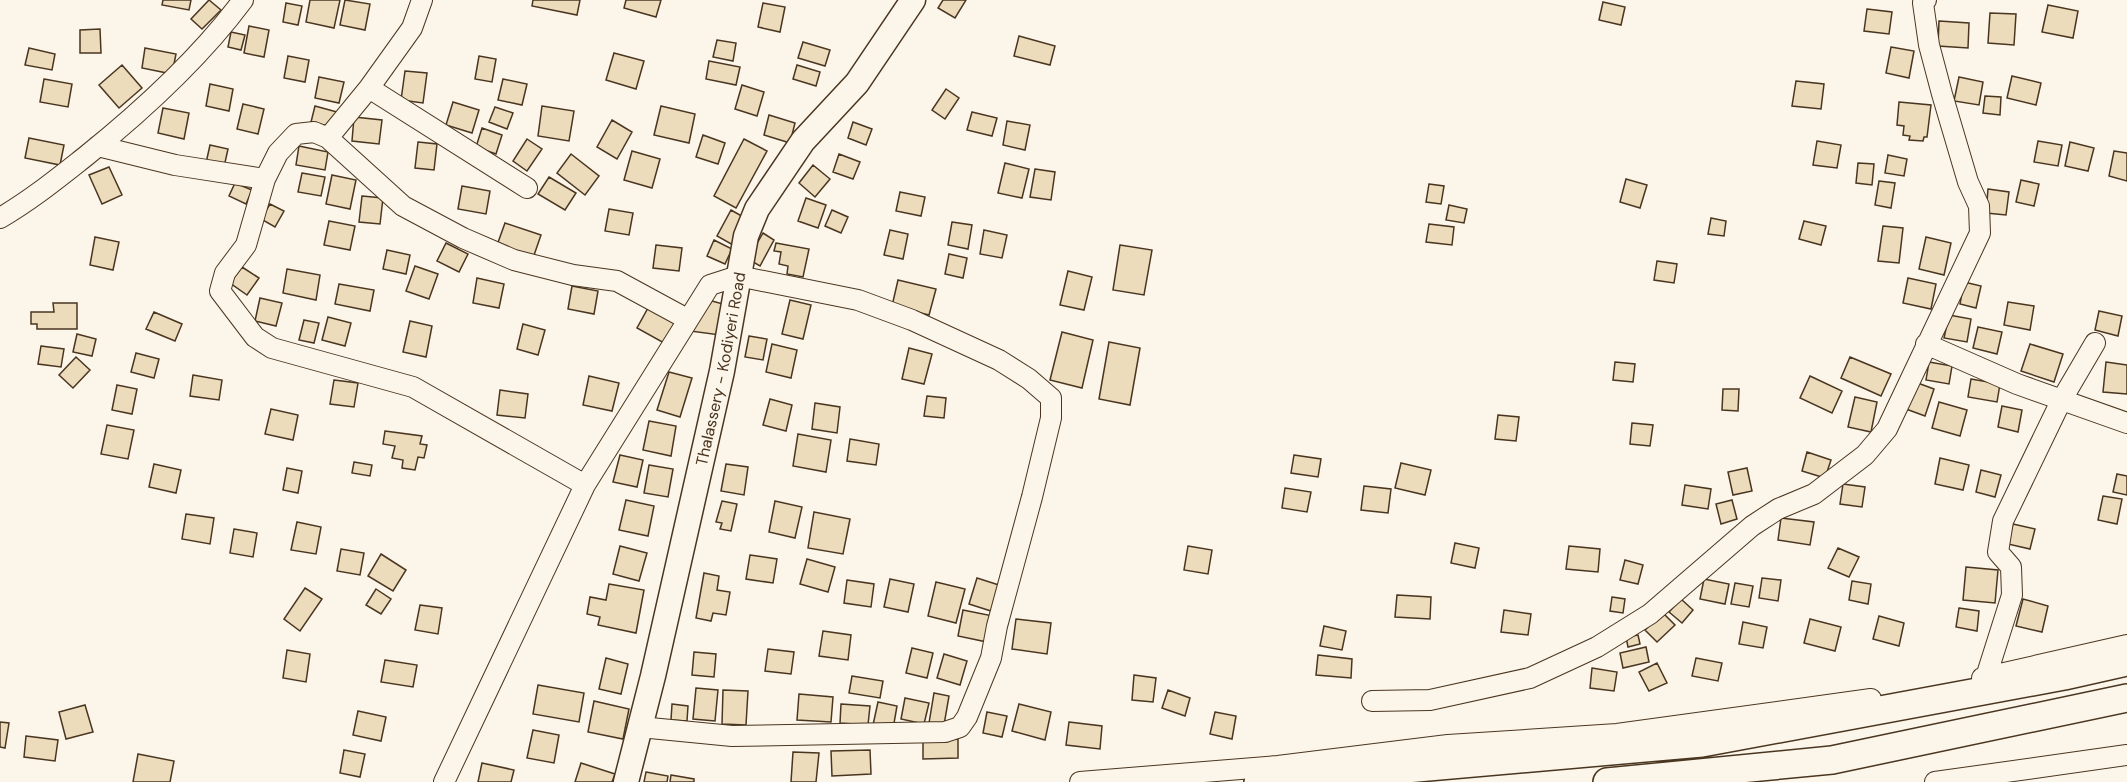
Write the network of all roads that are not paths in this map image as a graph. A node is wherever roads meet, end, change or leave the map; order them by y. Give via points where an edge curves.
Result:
1 (243, 0) edge
2 (422, 0) edge
3 (913, 0) edge
4 (1926, 0) edge
5 (369, 88) junction
6 (328, 138) junction
7 (98, 146) junction
8 (265, 179) junction
9 (527, 188) dead end
10 (0, 218) edge
11 (738, 276) junction
12 (687, 320) junction
13 (2095, 343) dead end
14 (1926, 344) junction
15 (2061, 401) junction
16 (2127, 423) edge
17 (585, 485) junction
18 (2127, 645) edge
19 (2127, 662) edge
20 (1986, 678) junction
21 (2127, 698) edge
22 (1372, 701) dead end
23 (640, 727) junction
24 (2127, 754) edge
25 (444, 782) edge
26 (626, 782) edge
27 (1080, 782) edge
28 (1258, 782) edge
29 (1607, 782) edge
30 (1935, 782) edge

1 - 7 street via 145,108
2 - 5 street via 412,28
3 - 11 main road, Thalassery - Kodiyeri Road via 857,83 803,141 757,209 746,236
4 - 14 street via 1923,3 1929,45 1968,182 1979,206 1980,224 1980,233
5 - 6 street
5 - 9 street
6 - 8 street via 314,132 296,134 278,153
6 - 12 street via 403,206 463,238 514,260 617,282
7 - 8 street via 175,165
7 - 10 street via 27,203
8 - 17 street via 246,245 225,273 220,291 255,337 272,348 413,387
11 - 12 street via 710,285
11 - 23 main road, Thalassery - Kodiyeri Road via 722,371
11 - 23 street via 858,300 953,338 1029,379 1051,398 1051,418 991,658 960,727 945,732 732,736
12 - 17 street
13 - 15 street
14 - 15 street
14 - 22 street via 1887,429 1865,455 1814,494 1778,509 1752,526 1650,614 1597,646 1530,678 1430,700
15 - 16 street
15 - 20 street via 2003,521 1998,552 2011,567 2012,596
17 - 25 street
18 - 20 street
19 - 28 highway via 1702,742
20 - 27 street via 1930,690 1617,734 1448,745 1278,766
21 - 29 highway via 1832,760
23 - 26 main road, Thalassery - Kodiyeri Road
24 - 30 street

